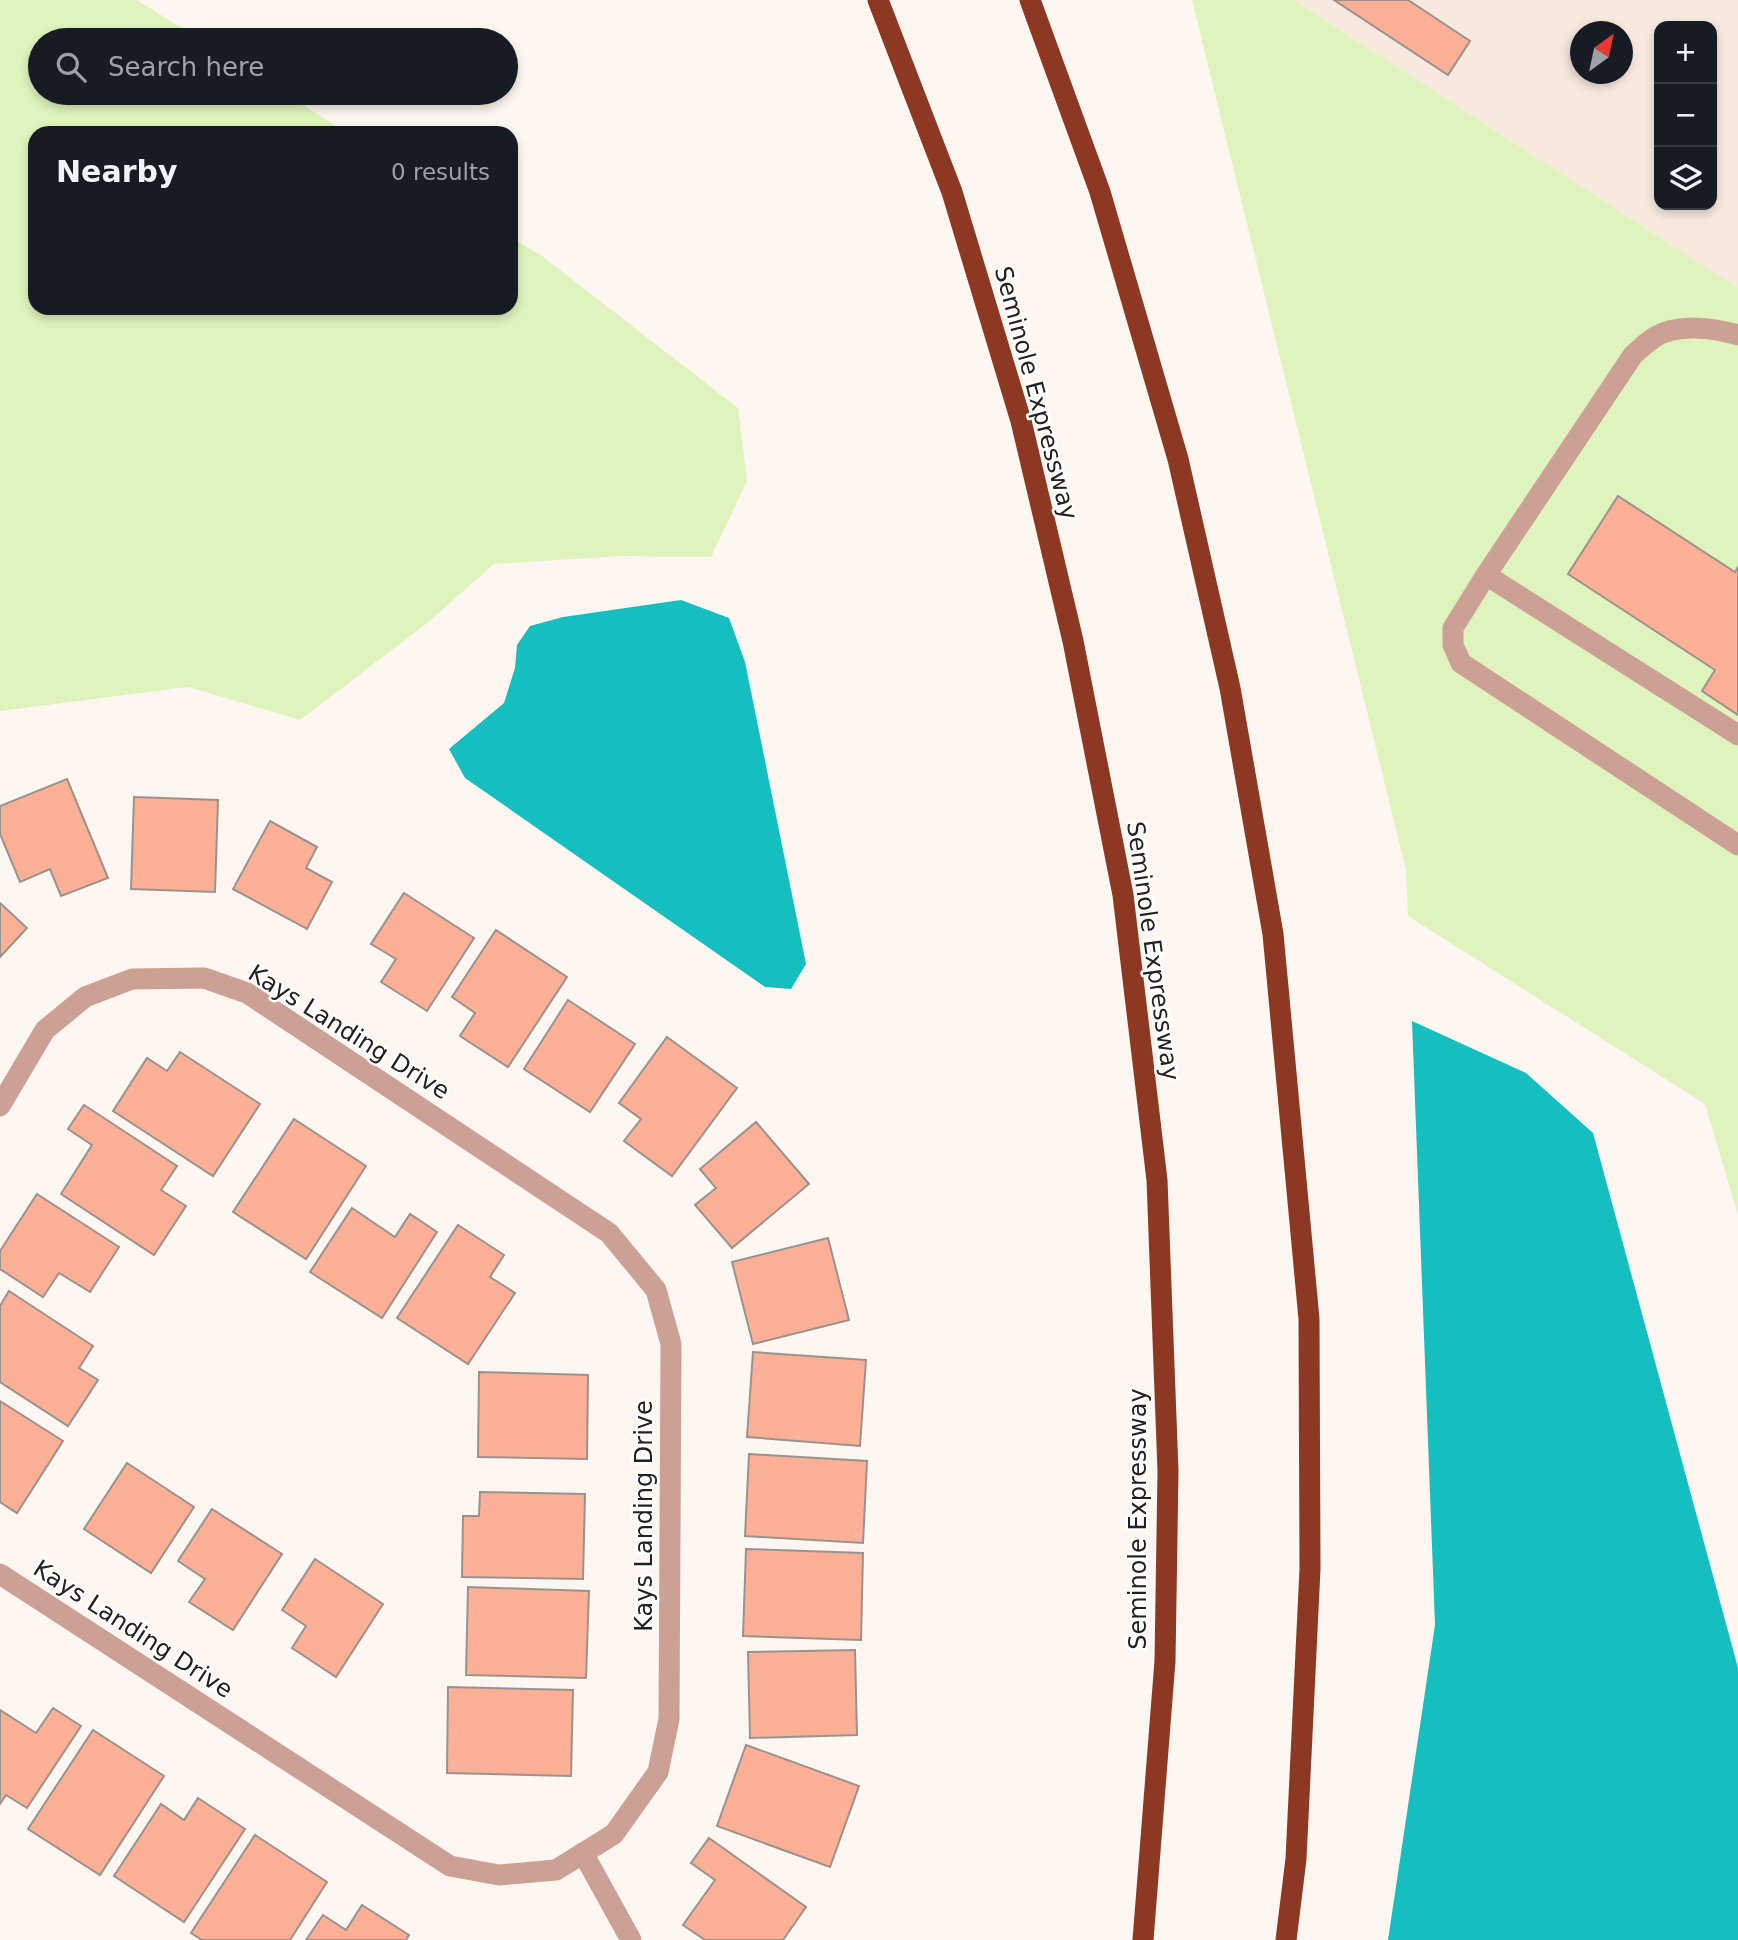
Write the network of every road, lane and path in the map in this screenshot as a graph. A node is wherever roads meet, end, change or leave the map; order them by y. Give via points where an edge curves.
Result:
1 (878, 0) edge
2 (1030, 0) edge
3 (1738, 335) edge
4 (1486, 575) junction
5 (1738, 735) edge
6 (1738, 845) edge
7 (0, 1106) edge
8 (0, 1574) edge
9 (583, 1853) junction
10 (631, 1940) edge
11 (1143, 1940) edge
12 (1286, 1940) edge

1 - 11 highway, Seminole Expressway via 952,192 1021,421 1073,641 1123,895 1157,1180 1168,1471 1165,1661
2 - 12 highway via 1100,191 1178,459 1230,688 1273,934 1309,1319 1310,1569 1296,1859
3 - 4 street via 1702,328 1671,330 1633,355
4 - 5 street
4 - 6 street via 1453,628 1453,645 1461,663
7 - 9 street, Kays Landing Drive via 46,1030 85,996 132,979 204,978 247,993 609,1233 656,1290 671,1344 669,1719 658,1772 614,1834
8 - 9 street, Kays Landing Drive via 450,1866 499,1875 556,1870
9 - 10 street

